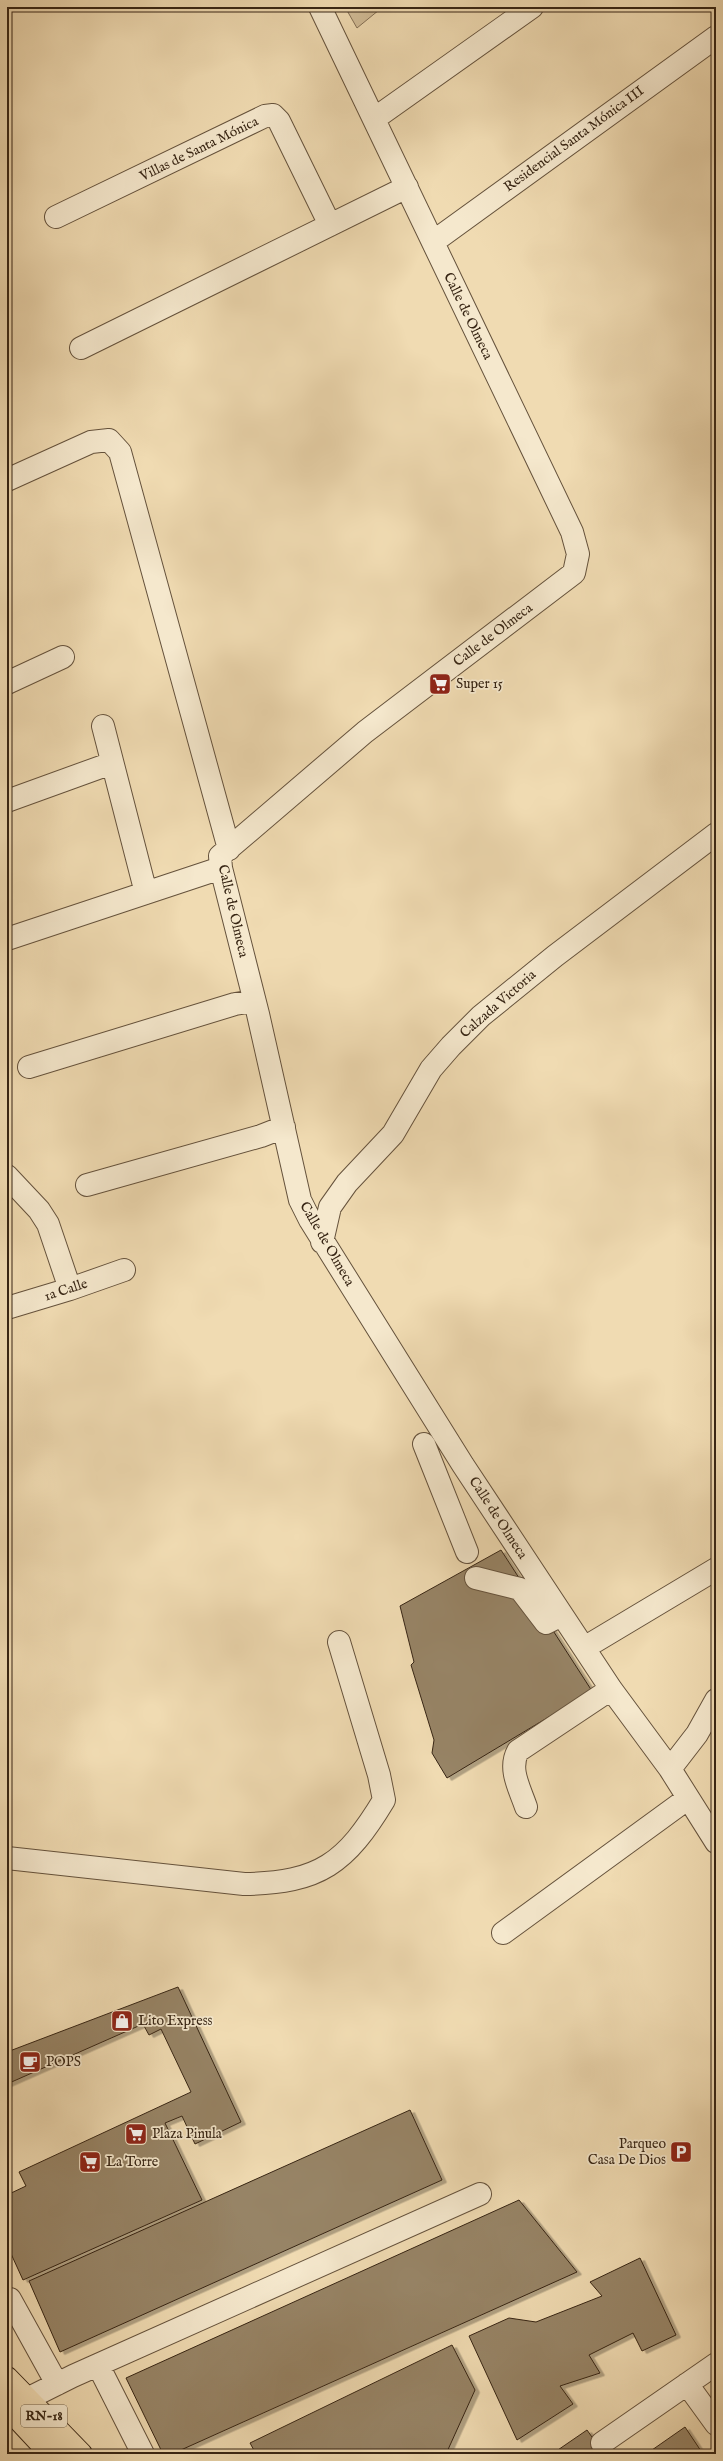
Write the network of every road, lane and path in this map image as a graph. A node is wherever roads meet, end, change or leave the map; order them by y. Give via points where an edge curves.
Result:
1 (320, 7) edge
2 (532, 7) edge
3 (716, 37) edge
4 (374, 119) junction
5 (407, 188) junction
6 (56, 217) dead end
7 (330, 225) junction
8 (433, 242) junction
9 (81, 348) dead end
10 (7, 480) edge
11 (63, 657) dead end
12 (7, 682) edge
13 (103, 726) dead end
14 (112, 763) junction
15 (7, 801) edge
16 (716, 834) edge
17 (225, 858) junction
18 (146, 893) junction
19 (7, 939) edge
20 (245, 1002) junction
21 (29, 1067) dead end
22 (284, 1127) junction
23 (7, 1176) edge
24 (87, 1185) dead end
25 (322, 1242) junction
26 (124, 1270) dead end
27 (70, 1289) junction
28 (7, 1308) edge
29 (424, 1444) dead end
30 (463, 1465) junction
31 (438, 1480) junction
32 (467, 1552) dead end
33 (716, 1569) edge
34 (476, 1578) dead end
35 (562, 1615) junction
36 (339, 1642) dead end
37 (584, 1648) junction
38 (612, 1690) junction
39 (716, 1700) edge
40 (670, 1769) junction
41 (687, 1800) junction
42 (526, 1807) dead end
43 (716, 1842) edge
44 (7, 1858) edge
45 (503, 1933) dead end
46 (480, 2194) dead end
47 (10, 2299) dead end
48 (716, 2364) edge
49 (98, 2365) junction
50 (7, 2378) edge
51 (57, 2384) junction
52 (687, 2384) junction
53 (27, 2399) junction
54 (7, 2407) edge
55 (716, 2424) edge
56 (602, 2443) dead end
57 (51, 2454) edge
58 (81, 2454) edge
59 (143, 2454) edge

1 - 4 street, Calle de Olmeca
2 - 4 street
3 - 8 street, Residencial Santa Mónica III
4 - 5 street, Calle de Olmeca
5 - 7 street
5 - 8 street, Calle de Olmeca
6 - 7 street, Villas de Santa Mónica via 266,116 273,115 279,122
7 - 9 street
8 - 17 street, Calle de Olmeca via 572,532 578,554 574,573 365,732
10 - 17 street via 91,442 110,440 120,452
11 - 12 street
13 - 14 street
14 - 15 street
14 - 18 street
16 - 25 street, Calzada Victoria via 549,961 481,1016 451,1046 432,1069 393,1134 347,1183 330,1207
17 - 18 street via 199,876
17 - 20 street, Calle de Olmeca
18 - 19 street
20 - 21 street
20 - 22 street, Calle de Olmeca
22 - 24 street via 261,1136
22 - 25 street, Calle de Olmeca via 300,1200
23 - 27 street via 39,1210 48,1224
25 - 30 street, Calle de Olmeca
26 - 27 street, 1a Calle
27 - 28 street, 1a Calle
29 - 31 street
30 - 31 street
30 - 35 street, Calle de Olmeca
31 - 32 street
33 - 37 street
34 - 35 street via 520,1589 546,1622
35 - 37 street, Calle de Olmeca
36 - 44 street via 379,1775 384,1800 364,1833 328,1866 293,1880 244,1884
37 - 38 street, Calle de Olmeca
38 - 40 street, Calle de Olmeca
38 - 42 street via 518,1752 513,1767
39 - 40 street via 697,1734
40 - 41 street, Calle de Olmeca
41 - 43 street, Calle de Olmeca
41 - 45 street
46 - 49 street
47 - 51 street
48 - 52 street
49 - 51 street
49 - 59 street
50 - 53 main road, RN-18
51 - 53 street
52 - 55 street
52 - 56 street
53 - 58 main road, RN-18
54 - 57 main road, RN-18

